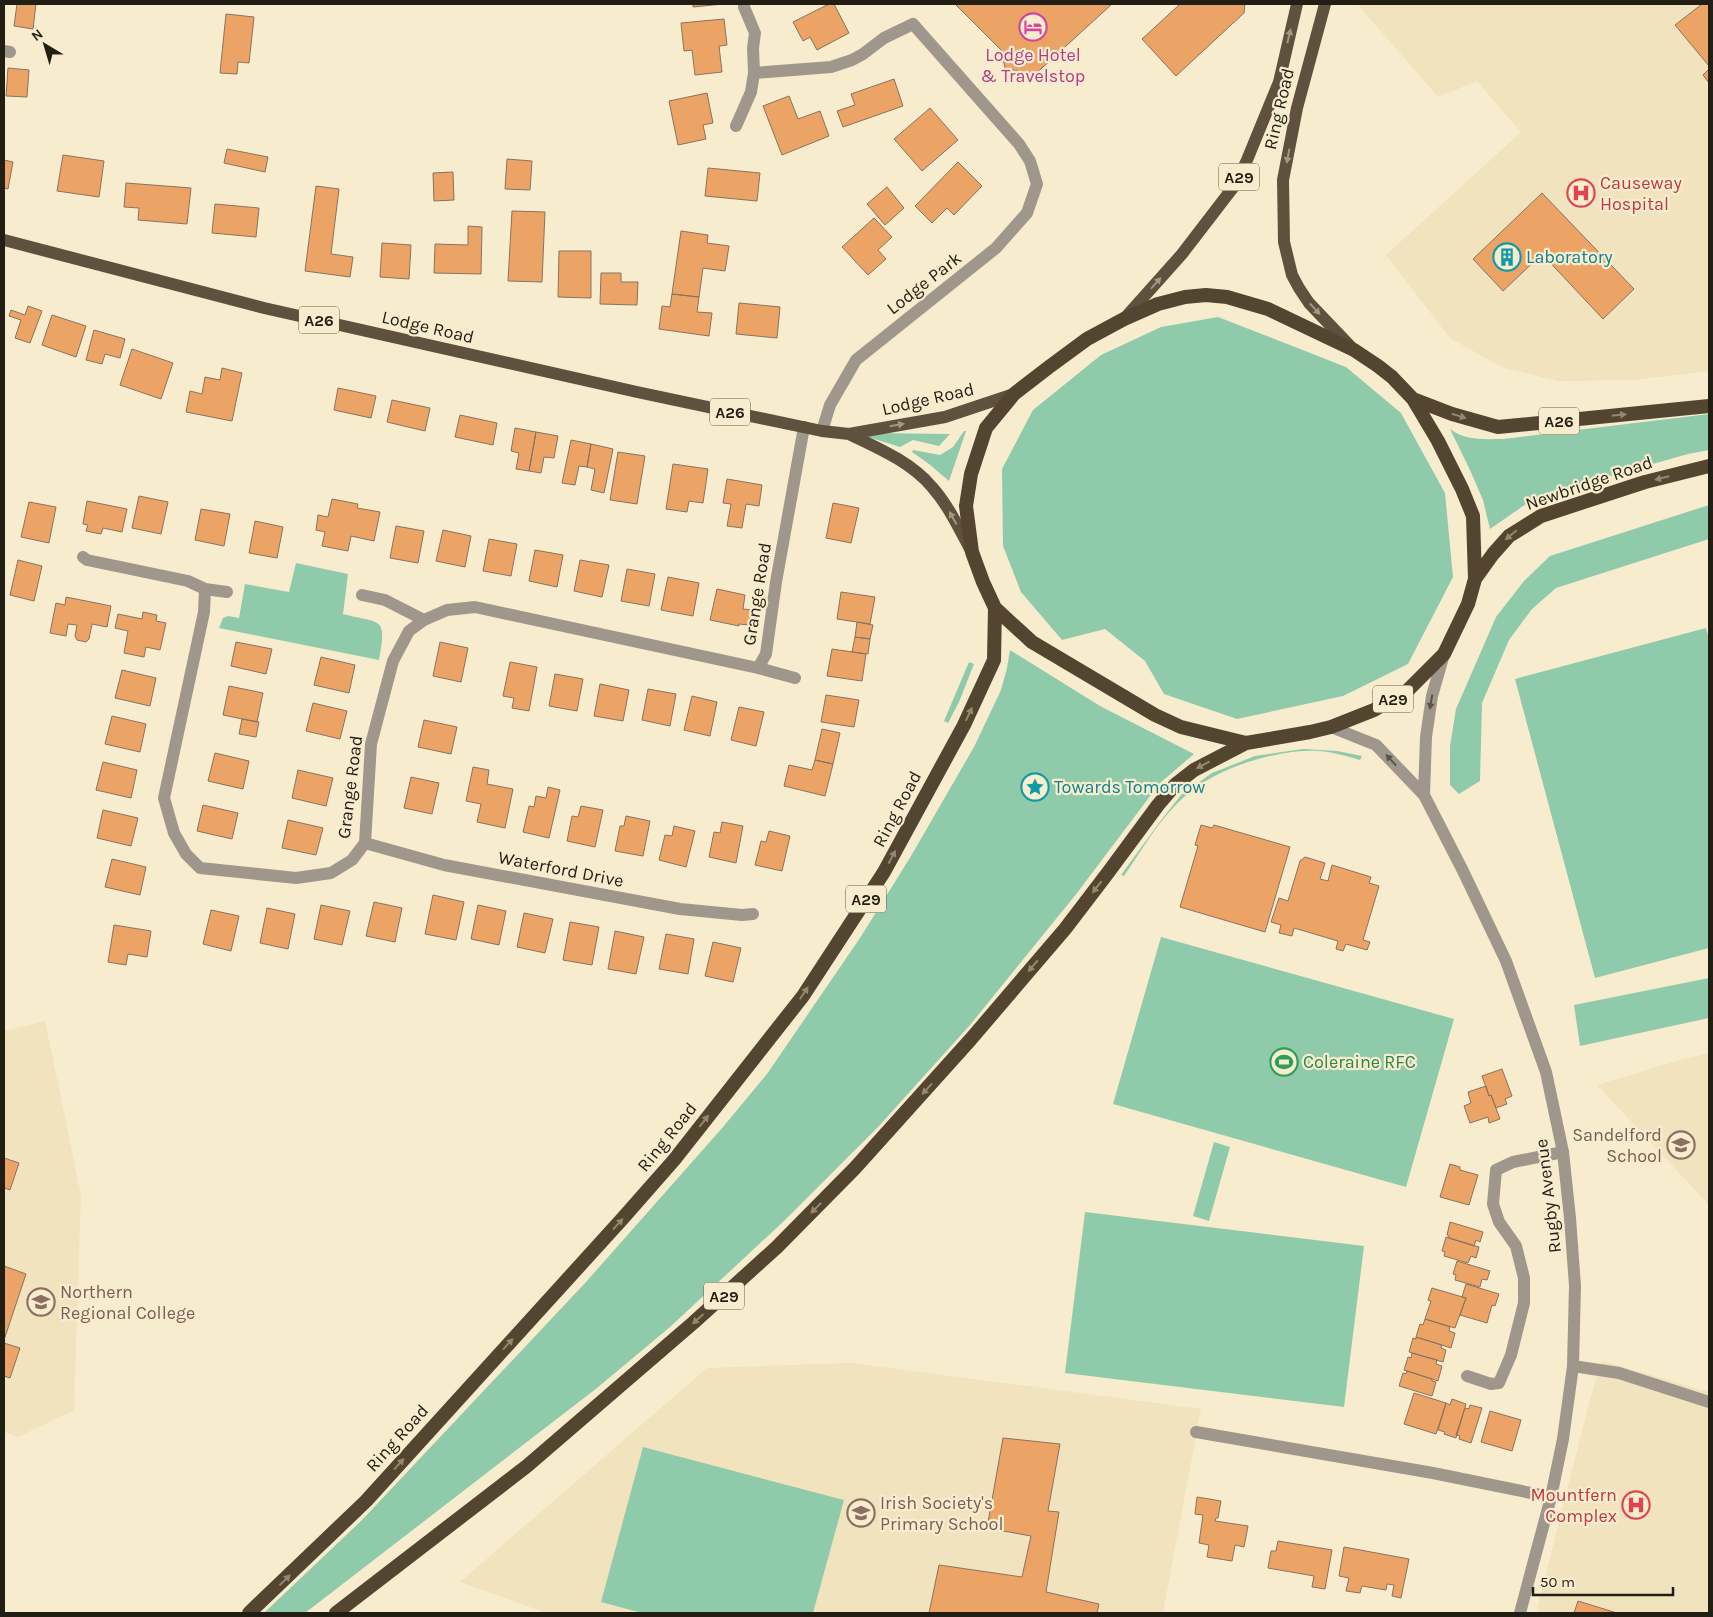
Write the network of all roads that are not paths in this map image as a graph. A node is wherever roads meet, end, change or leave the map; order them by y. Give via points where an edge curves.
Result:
1 (744, 4) edge
2 (1297, 4) edge
3 (1325, 4) edge
4 (754, 73) junction
5 (736, 126) dead end
6 (4, 240) edge
7 (1124, 319) junction
8 (1354, 350) junction
9 (1014, 394) junction
10 (1413, 399) junction
11 (1709, 406) edge
12 (804, 427) junction
13 (822, 431) junction
14 (849, 434) junction
15 (1709, 466) edge
16 (972, 552) junction
17 (83, 557) dead end
18 (1475, 579) junction
19 (205, 589) junction
20 (227, 592) dead end
21 (362, 595) dead end
22 (996, 608) junction
23 (424, 620) junction
24 (1444, 654) junction
25 (758, 668) junction
26 (796, 678) dead end
27 (1331, 727) junction
28 (1246, 743) junction
29 (1424, 795) junction
30 (365, 843) junction
31 (753, 914) dead end
32 (1563, 1152) junction
33 (1573, 1366) junction
34 (1467, 1376) dead end
35 (1709, 1402) edge
36 (1196, 1432) dead end
37 (1551, 1497) junction
38 (249, 1613) edge
39 (336, 1613) edge
40 (1520, 1613) edge

1 - 4 street via 755,33
7 -> 2 main road, Ring Road / A29 via 1182,254 1235,185 1279,82
3 -> 8 main road, Ring Road / A29 via 1297,108 1283,180 1284,242 1292,276 1299,288
4 - 5 street
4 - 13 street, Lodge Park via 831,67 852,60 884,38 913,24 1004,126 1030,161 1037,184 1027,213 996,248 856,360 830,405
6 - 12 main road, Lodge Road / A26 via 274,310
7 - 8 highway, A29 via 1184,297 1227,297 1268,309
7 - 9 highway, A29 via 1087,339
8 - 10 highway, A29 via 1378,366
14 -> 9 main road, Lodge Road / A26 via 951,415
9 - 16 highway, A29 via 986,428 971,474 966,506
10 -> 11 highway, A26 via 1498,428
10 - 18 highway, A29 via 1442,449 1473,516
12 - 13 main road, Lodge Road / A26
12 - 25 street, Grange Road via 766,654
13 - 14 main road, Lodge Road / A26
16 -> 14 main road, Lodge Road / A26 via 932,486 886,452
15 -> 18 highway, Newbridge Road via 1645,482 1541,516 1509,536
16 - 22 highway, A29
17 - 19 street via 188,580
18 - 24 highway, A29 via 1468,604
19 - 20 street
19 - 30 street, Grange Road via 204,612 164,798 174,832 186,854 200,868 296,878 331,873 352,860
21 - 23 street via 385,600
22 - 28 highway, A29 via 1032,642 1155,715 1181,727
38 -> 22 highway, Ring Road / A29 via 366,1500 623,1218 674,1160 803,996 884,872 964,725 994,660
23 - 25 street, Grange Road via 447,610 475,607
23 - 30 street, Grange Road via 409,631 393,661 371,744
24 - 27 highway, A29 via 1408,690 1374,710
24 -> 29 street, Rugby Avenue via 1432,696 1426,737
25 - 26 street
27 - 28 highway, A29
29 -> 27 street, Rugby Avenue via 1376,745
28 -> 39 highway, A29 via 1194,770 1176,784 1064,929 971,1039 855,1168 777,1247 693,1324 527,1466
29 - 32 street, Rugby Avenue via 1506,960 1546,1072
30 - 31 street, Waterford Drive via 444,866 680,909
32 - 33 street, Rugby Avenue via 1575,1286
32 - 34 street via 1513,1162 1496,1170 1493,1204 1499,1222 1516,1246 1524,1278 1524,1303 1511,1355 1499,1383 1491,1384
33 - 35 street via 1619,1373
33 - 37 street, Rugby Avenue
36 - 37 street
37 - 40 street, Rugby Avenue

